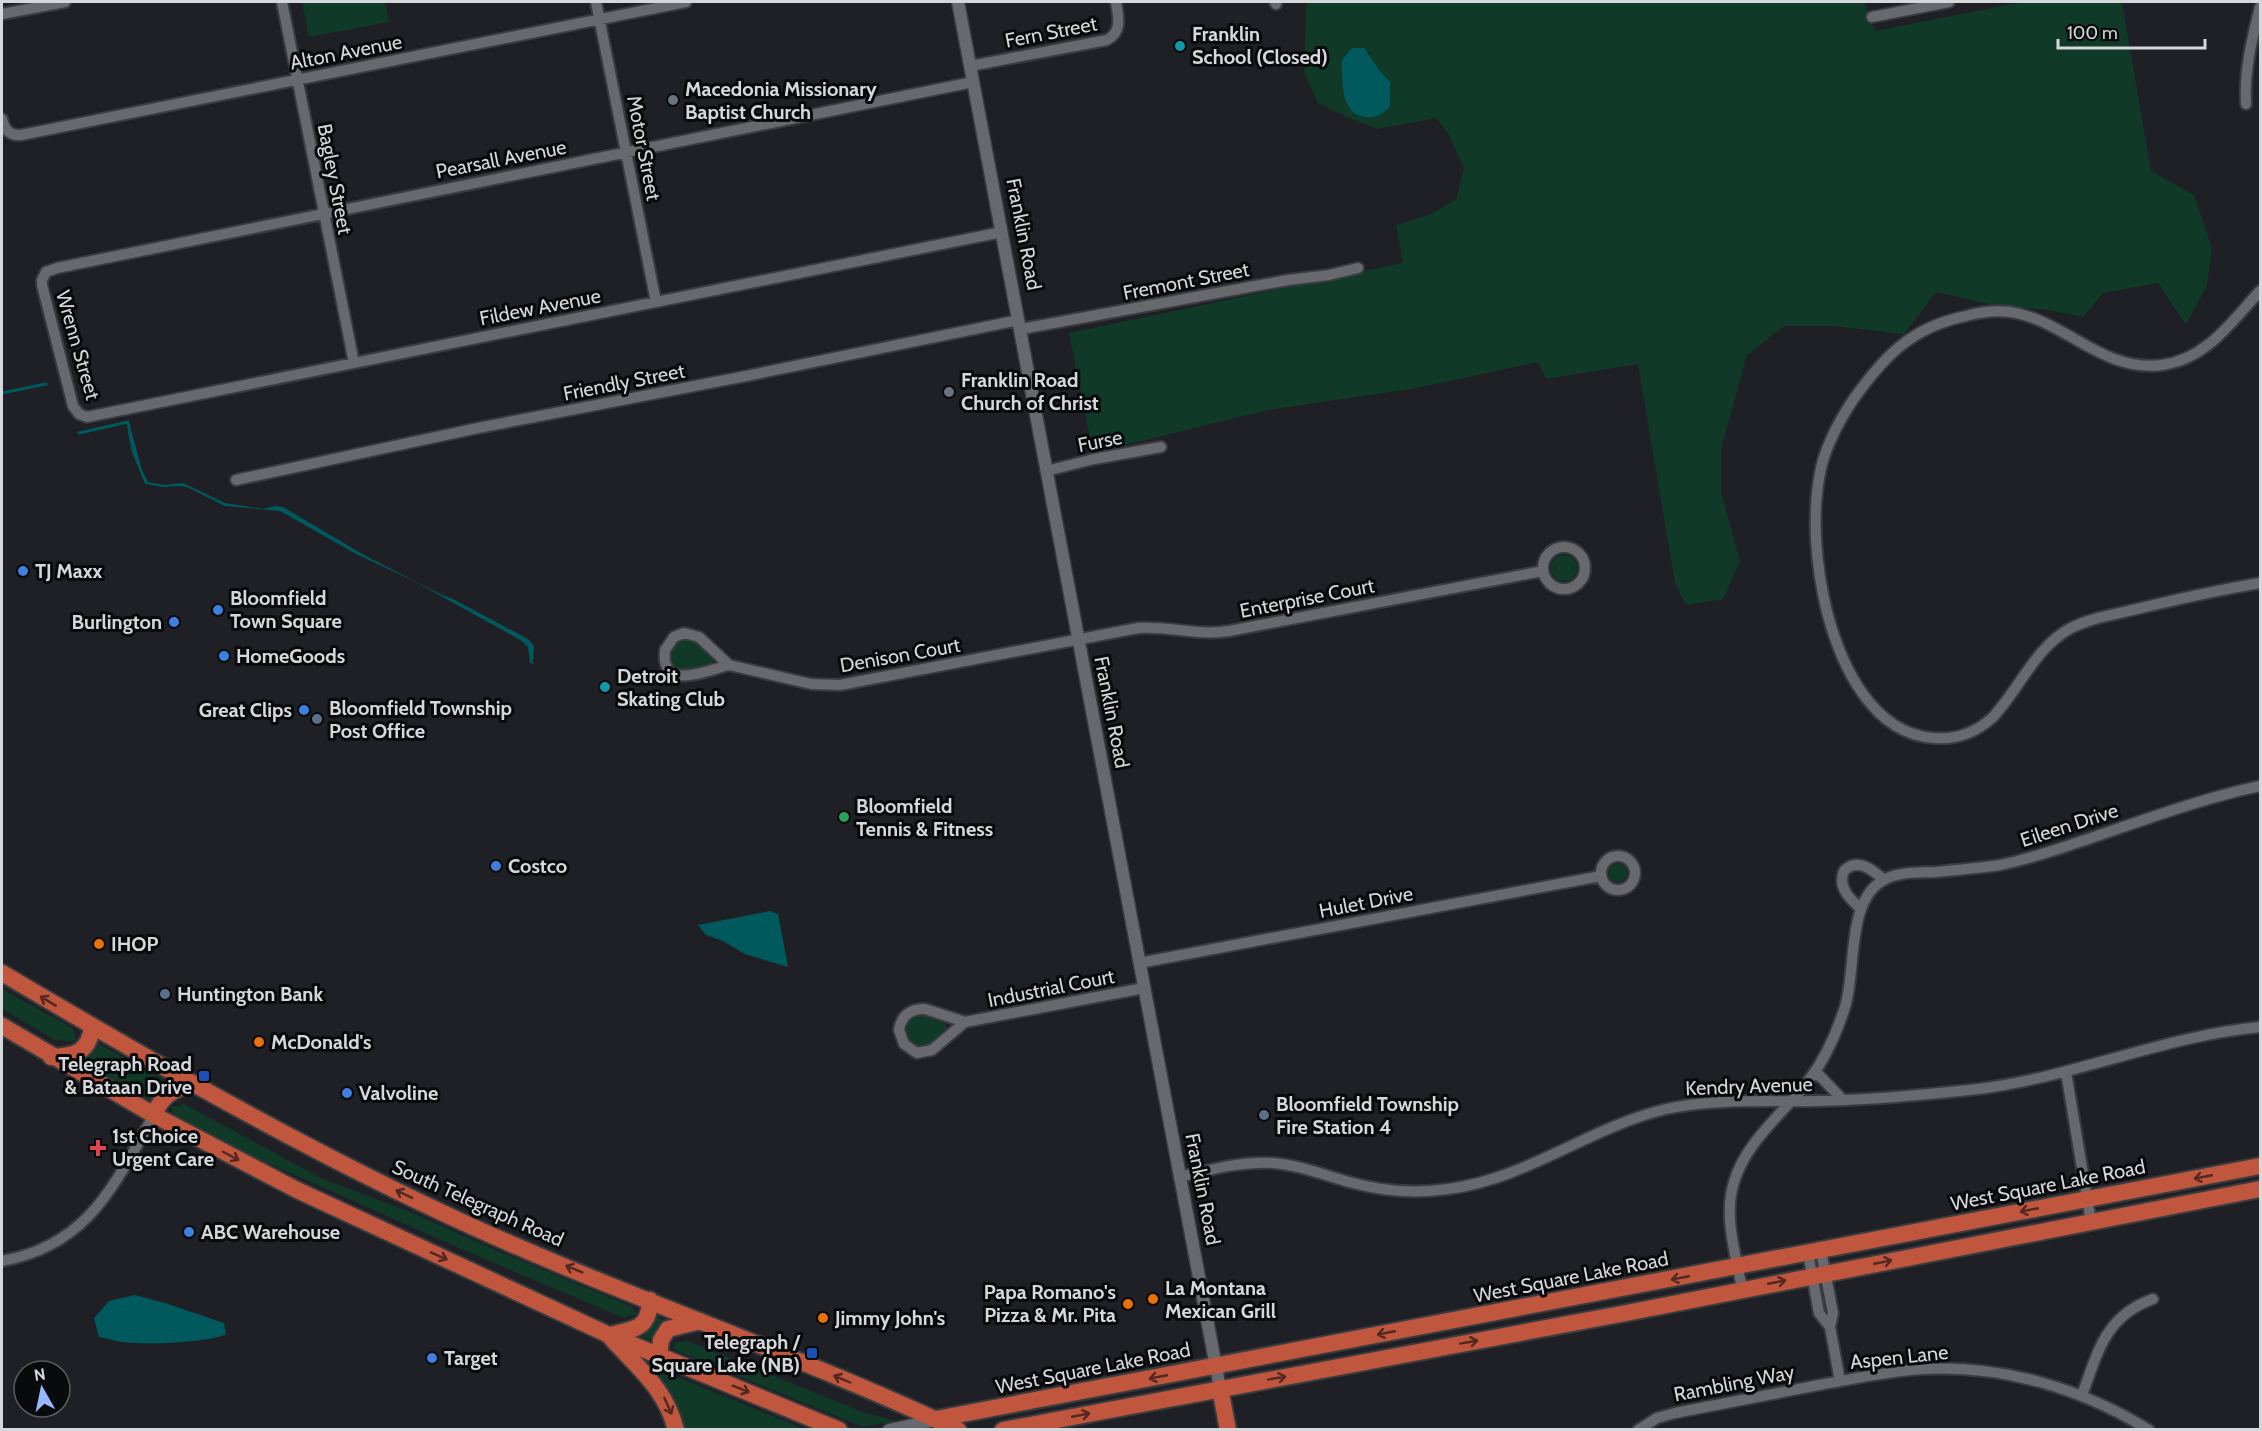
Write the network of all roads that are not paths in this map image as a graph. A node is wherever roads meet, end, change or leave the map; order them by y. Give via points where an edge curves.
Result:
1 (65, 2) edge
2 (282, 2) edge
3 (596, 2) edge
4 (686, 2) edge
5 (958, 2) edge
6 (1116, 2) edge
7 (1949, 2) edge
8 (2260, 7) edge
9 (2, 14) edge
10 (1872, 17) dead end
11 (599, 19) junction
12 (2258, 31) edge
13 (970, 66) junction
14 (297, 80) junction
15 (973, 82) junction
16 (2246, 104) dead end
17 (2, 119) edge
18 (626, 152) junction
19 (323, 213) junction
20 (1002, 232) junction
21 (1358, 268) dead end
22 (42, 280) joint
23 (2260, 291) edge
24 (656, 302) junction
25 (1020, 325) junction
26 (354, 363) junction
27 (84, 416) joint
28 (1161, 447) dead end
29 (1046, 471) junction
30 (236, 480) dead end
31 (1543, 571) dead end
32 (2260, 583) edge
33 (1077, 640) junction
34 (729, 665) junction
35 (2260, 786) edge
36 (1601, 876) dead end
37 (1884, 880) junction
38 (1861, 909) junction
39 (1139, 963) junction
40 (2, 973) edge
41 (1144, 988) junction
42 (965, 1022) junction
43 (2, 1026) edge
44 (92, 1027) junction
45 (2260, 1027) edge
46 (51, 1057) junction
47 (1815, 1071) junction
48 (2066, 1072) junction
49 (195, 1084) junction
50 (1843, 1100) junction
51 (1790, 1101) junction
52 (154, 1115) junction
53 (2260, 1166) edge
54 (1179, 1177) junction
55 (2260, 1190) edge
56 (2086, 1199) junction
57 (2091, 1222) junction
58 (1815, 1252) junction
59 (2, 1261) edge
60 (1738, 1267) junction
61 (1819, 1274) junction
62 (1742, 1289) junction
63 (2153, 1299) dead end
64 (650, 1300) junction
65 (700, 1320) junction
66 (609, 1335) junction
67 (659, 1356) junction
68 (1215, 1366) junction
69 (1840, 1381) junction
70 (1220, 1388) junction
71 (2082, 1395) junction
72 (936, 1419) junction
73 (676, 1430) edge
74 (839, 1430) edge
75 (889, 1430) edge
76 (958, 1430) edge
77 (1003, 1430) edge
78 (1228, 1430) edge
79 (1638, 1430) edge
80 (2149, 1430) edge

1 - 9 street
2 - 14 street, Bagley Street
3 - 11 street, Motor Street
4 - 11 street, Alton Avenue
5 - 13 street, Franklin Road
6 - 13 street, Fern Street via 1117,31 1105,40
7 - 10 street
8 - 12 street
11 - 14 street, Alton Avenue
11 - 18 street, Motor Street
12 - 16 street via 2246,72
13 - 15 street, Franklin Road
14 - 17 street, Alton Avenue via 21,135 13,135 4,128
14 - 19 street, Bagley Street
15 - 18 street, Pearsall Avenue
15 - 20 street, Franklin Road
18 - 19 street, Pearsall Avenue
18 - 24 street, Motor Street
19 - 22 street, Pearsall Avenue via 52,269
19 - 26 street, Bagley Street
20 - 24 street, Fildew Avenue
20 - 25 street, Franklin Road
21 - 25 street, Fremont Street
22 - 27 street, Wrenn Street via 73,406
23 - 32 street via 2203,350 2161,365 2117,361 2045,323 2017,314 1981,313 1933,325 1903,343 1880,366 1841,418 1825,453 1817,527 1821,580 1831,626 1845,662 1863,693 1893,724 1929,738 1954,738 1979,728 1999,710 2048,646 2074,627 2102,617
24 - 26 street, Fildew Avenue
25 - 29 street, Franklin Road
25 - 30 street, Friendly Street via 468,430
26 - 27 street, Fildew Avenue
28 - 29 street, Furse
29 - 33 street, Franklin Road
31 - 33 street, Enterprise Court via 1218,632 1146,628
33 - 34 street, Denison Court via 831,685
33 - 39 street, Franklin Road
34 - 34 street, Denison Court via 694,634 674,637 665,650 667,666 679,676 689,677
35 - 37 street, Eileen Drive via 2019,860 1902,874
36 - 39 street, Hulet Drive
37 - 38 street via 1872,889
37 - 38 street via 1865,866 1851,865 1844,871 1844,890
38 - 47 street via 1845,1007
39 - 41 street, Franklin Road
44 -> 40 highway, South Telegraph Road
41 - 42 street, Industrial Court
41 - 54 street, Franklin Road
42 - 42 street, Industrial Court via 920,1009 902,1019 899,1035 907,1048 922,1053 932,1050
43 - 46 highway
44 - 46 highway via 91,1038 76,1054
44 - 49 highway, South Telegraph Road
45 - 48 street, Kendry Avenue via 2193,1038
46 - 52 highway
47 - 50 street
47 - 51 street
48 - 50 street, Kendry Avenue via 1979,1089
48 - 56 street
49 - 52 highway via 165,1096
64 -> 49 highway, South Telegraph Road via 404,1194
50 - 51 street, Kendry Avenue
51 - 54 street, Kendry Avenue via 1710,1102 1648,1113 1502,1178 1448,1190 1376,1189 1274,1163 1237,1165
51 - 60 street via 1752,1147 1734,1182 1730,1218
52 - 59 street via 115,1182 84,1221 54,1244
52 -> 66 highway via 297,1190
53 -> 56 highway, West Square Lake Road
54 - 68 street, Franklin Road
55 - 57 highway
56 - 57 street
56 -> 58 highway, West Square Lake Road
61 -> 57 highway
58 - 60 highway, West Square Lake Road
58 - 61 street, Aspen Lane
60 - 62 street
60 -> 68 highway, West Square Lake Road
62 -> 61 highway
61 - 69 street, Aspen Lane via 1819,1313 1830,1327
70 -> 62 highway
63 - 71 street via 2132,1308 2109,1329
64 - 65 highway, South Telegraph Road
64 - 66 highway via 649,1316 642,1325
65 - 67 highway via 668,1329 661,1340
72 -> 65 highway, South Telegraph Road
66 - 67 highway
66 -> 73 highway via 662,1393
67 -> 74 highway
68 - 70 street, Franklin Road
68 -> 72 highway, West Square Lake Road
69 - 71 street, Aspen Lane via 1897,1371 1954,1369 2011,1375
69 - 79 street, Rambling Way via 1675,1413
77 -> 70 highway
70 - 78 highway, Franklin Road
71 - 80 street, Aspen Lane
72 - 75 street, West Square Lake Road
72 - 76 highway, South Telegraph Road

